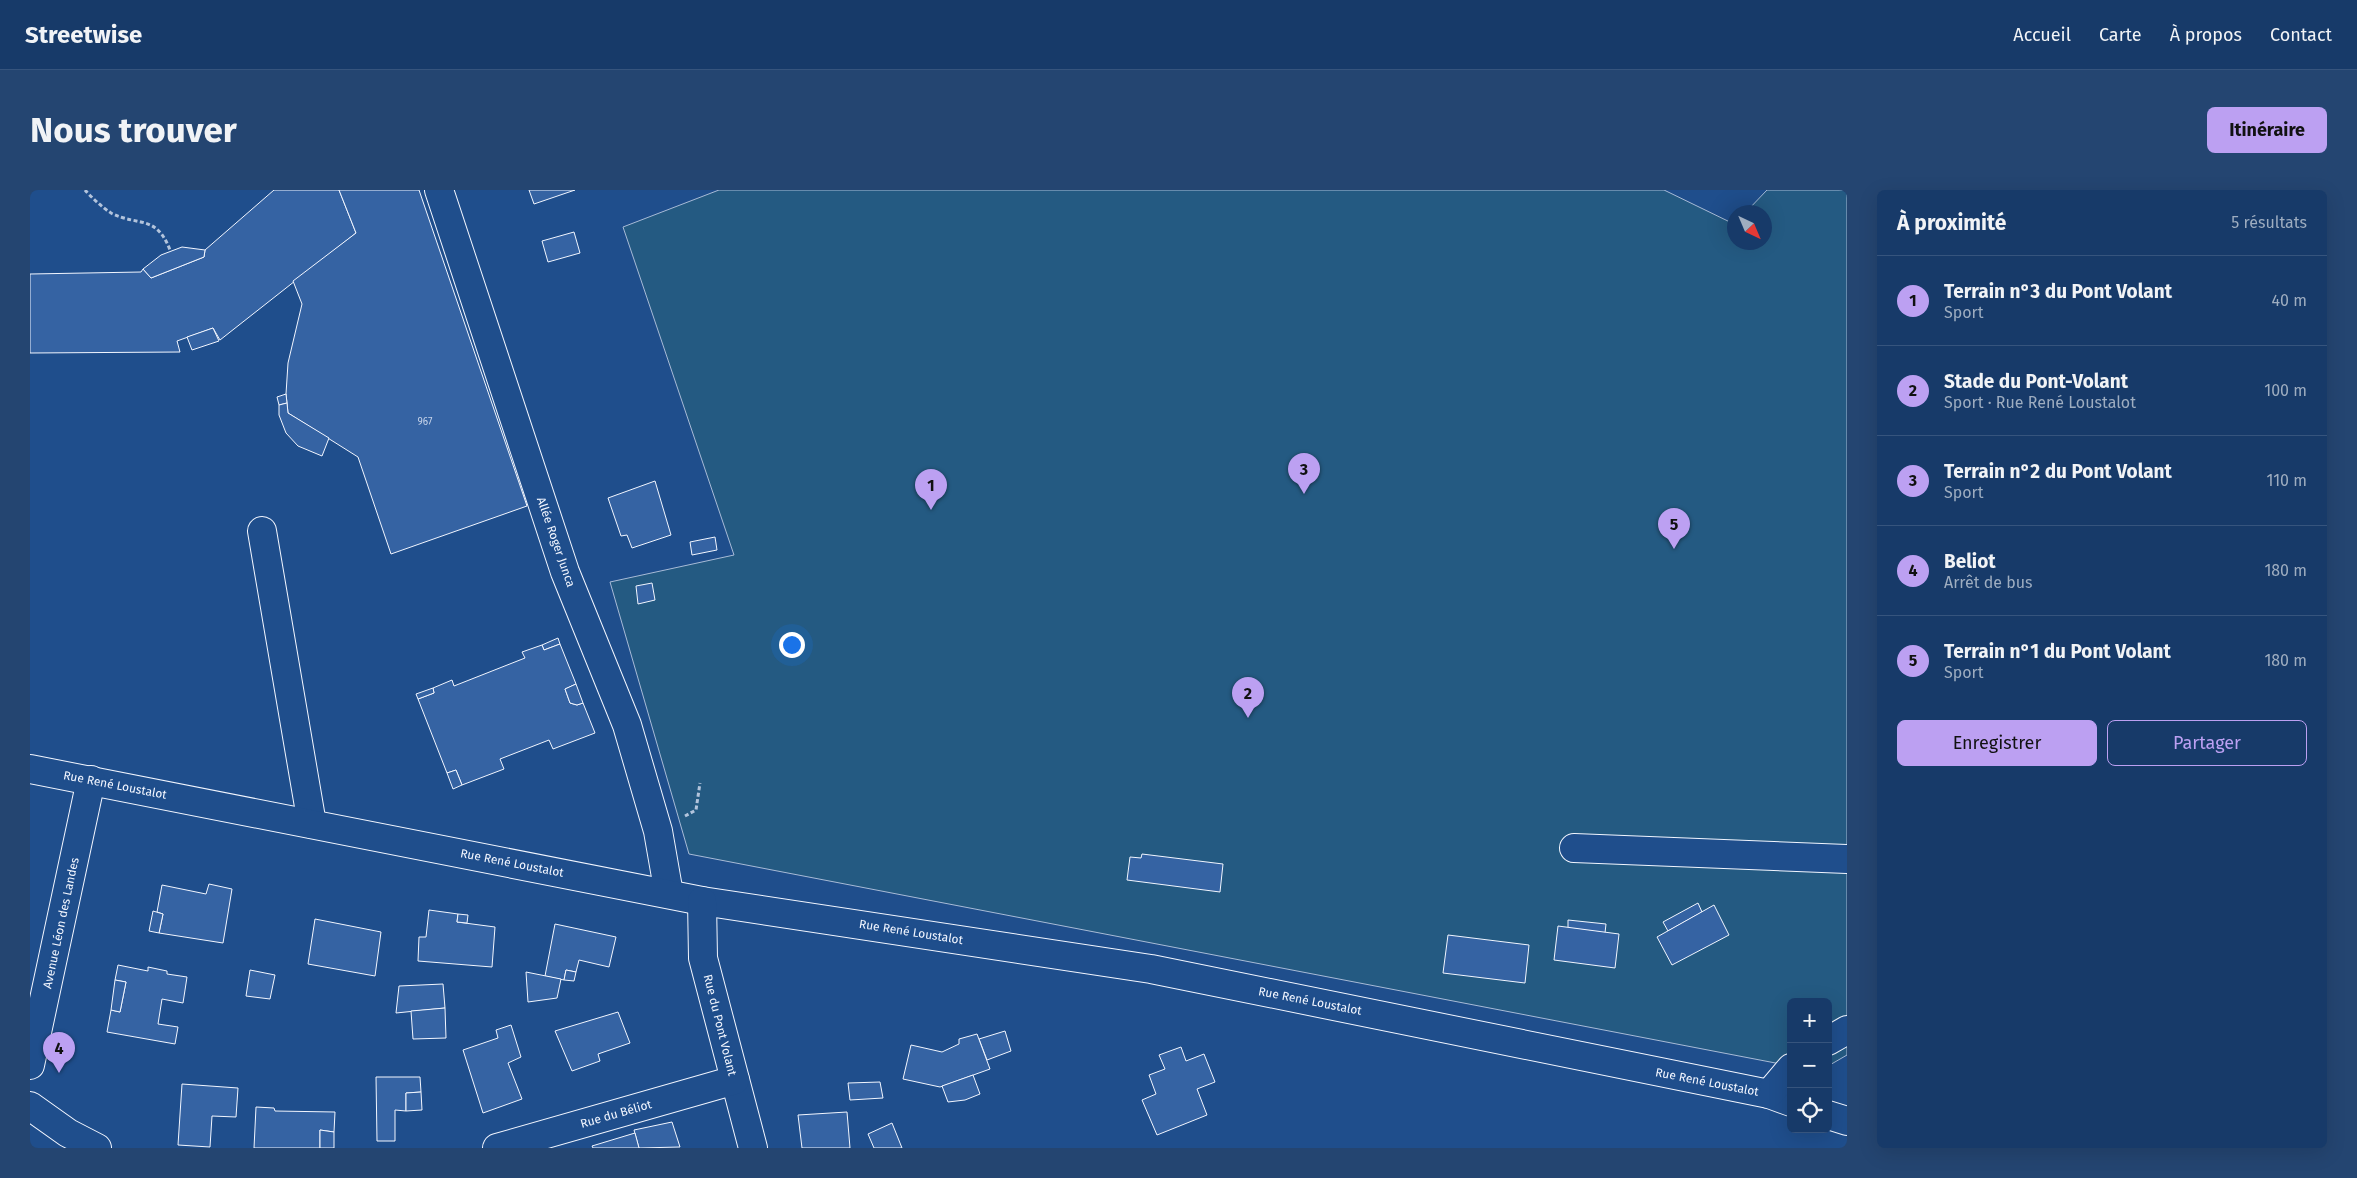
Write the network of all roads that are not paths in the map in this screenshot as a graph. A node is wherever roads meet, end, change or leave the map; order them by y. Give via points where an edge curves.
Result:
1 (439, 190) edge
2 (262, 531) dead end
3 (30, 768) edge
4 (91, 780) junction
5 (312, 824) junction
6 (1574, 848) dead end
7 (1847, 859) edge
8 (669, 894) junction
9 (702, 900) junction
10 (1847, 1030) edge
11 (1832, 1039) edge
12 (30, 1065) edge
13 (1787, 1079) edge
14 (735, 1080) junction
15 (1780, 1098) edge
16 (30, 1106) edge
17 (1832, 1115) edge
18 (1847, 1121) edge
19 (97, 1148) edge
20 (497, 1148) edge
21 (753, 1148) edge

1 - 8 street, Allée Roger Junca via 565,572 627,725 658,831
2 - 5 street
3 - 4 street, Rue René Loustalot
4 - 5 street, Rue René Loustalot
4 - 12 street, Avenue Léon des Landes
5 - 8 street, Rue René Loustalot
6 - 7 street
8 - 9 street, Rue René Loustalot
9 - 14 street, Rue du Pont Volant via 703,958
9 - 15 street, Rue René Loustalot via 1151,969
10 - 11 street
13 - 15 street
14 - 20 street, Rue du Béliot
14 - 21 street, Rue du Pont Volant
16 - 19 street via 68,1133
17 - 18 street

